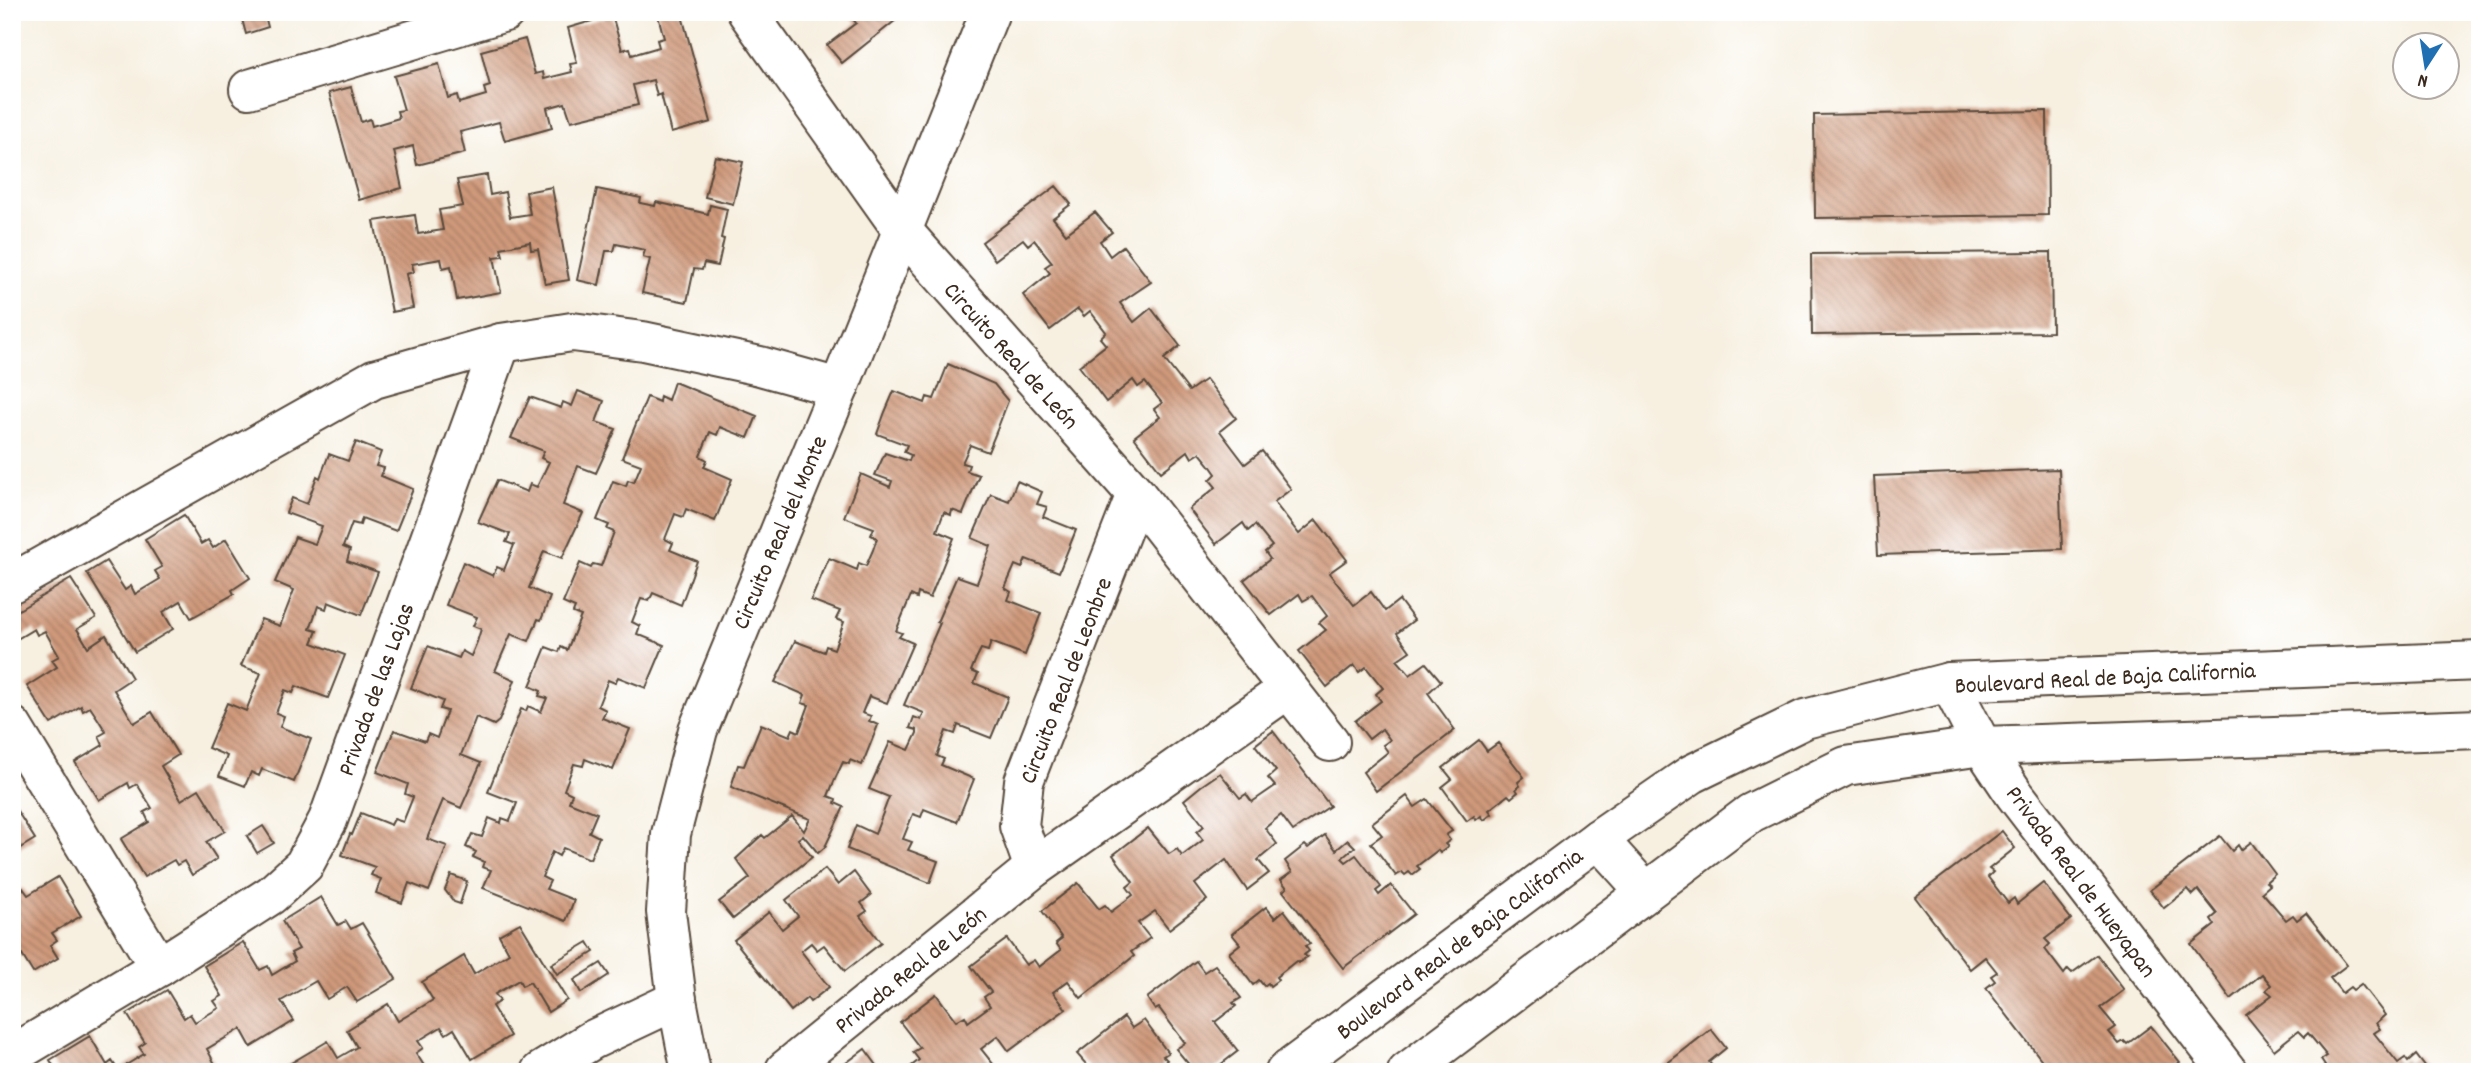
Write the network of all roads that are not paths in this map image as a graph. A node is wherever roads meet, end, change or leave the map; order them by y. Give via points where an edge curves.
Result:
1 (505, 12) edge
2 (747, 12) edge
3 (990, 12) edge
4 (249, 89) dead end
5 (902, 230) junction
6 (501, 343) junction
7 (839, 388) junction
8 (1136, 494) junction
9 (12, 583) edge
10 (2480, 661) edge
11 (1949, 682) junction
12 (1288, 689) junction
13 (12, 726) edge
14 (2480, 729) edge
15 (1330, 742) dead end
16 (1983, 746) junction
17 (1598, 839) junction
18 (1034, 868) junction
19 (1645, 891) junction
20 (159, 967) junction
21 (677, 1000) junction
22 (12, 1055) edge
23 (785, 1070) edge
24 (540, 1072) edge
25 (691, 1072) edge
26 (1285, 1072) edge
27 (1407, 1072) edge
28 (2228, 1072) edge

1 - 4 street
2 - 5 street, Circuito Real de León
3 - 5 street, Circuito Real del Monte
5 - 7 street, Circuito Real del Monte
5 - 8 street, Circuito Real de León
6 - 7 street via 572,332 643,341
6 - 9 street via 374,379
6 - 20 street, Privada de las Lajas via 328,820 304,865 271,895
7 - 21 street, Circuito Real del Monte via 698,730 671,834 666,912
8 - 12 street, Circuito Real de León
8 - 18 street, Circuito Real de Leonbre via 1024,781 1018,826
10 - 11 street, Boulevard Real de Baja California
11 - 16 street, Privada Real de Hueyapan
11 - 17 street, Boulevard Real de Baja California via 1805,719 1692,774
12 - 15 street, Circuito Real de León
12 - 18 street
13 - 20 street
14 - 16 street
16 - 19 street via 1846,766 1751,813
16 - 28 street, Privada Real de Hueyapan via 2015,795
17 - 19 street, Boulevard Real de Baja California
17 - 26 street, Boulevard Real de Baja California
18 - 23 street, Privada Real de León
19 - 27 street
20 - 22 street, Privada de las Lajas
21 - 24 street via 592,1040
21 - 25 street, Circuito Real del Monte

